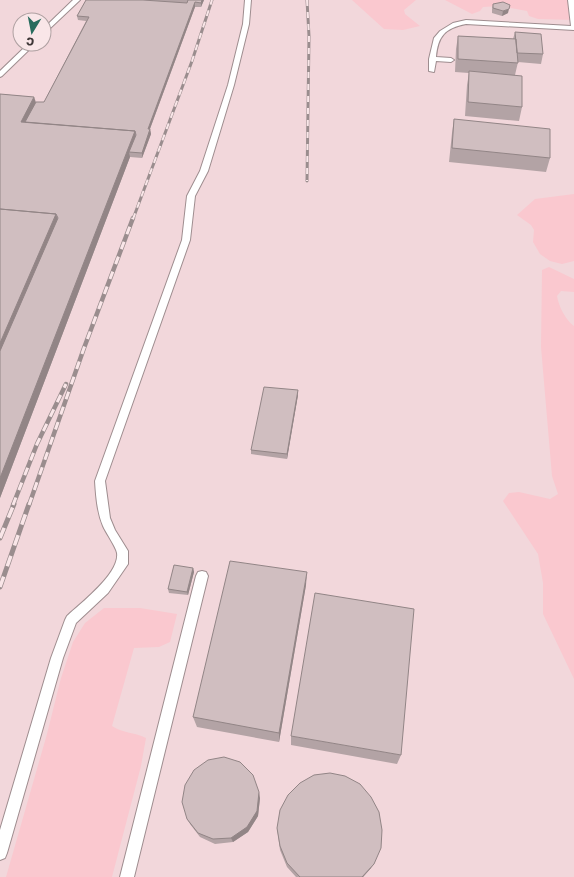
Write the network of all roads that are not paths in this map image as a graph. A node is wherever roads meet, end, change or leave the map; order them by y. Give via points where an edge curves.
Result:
1 (77, 0) edge
2 (248, 0) edge
3 (571, 0) edge
4 (52, 24) edge
5 (574, 27) edge
6 (23, 52) edge
7 (432, 59) junction
8 (451, 60) dead end
9 (432, 71) dead end
10 (0, 74) edge
11 (202, 576) dead end
12 (0, 853) edge
13 (127, 877) edge

1 - 4 lane
2 - 12 lane via 246,24 231,85 204,171 191,196 186,240 100,481 104,519 123,551 122,564 104,589 71,620 57,658
3 - 5 lane
5 - 7 lane via 456,22 436,40
6 - 10 lane
7 - 8 lane
7 - 9 lane
11 - 13 lane

